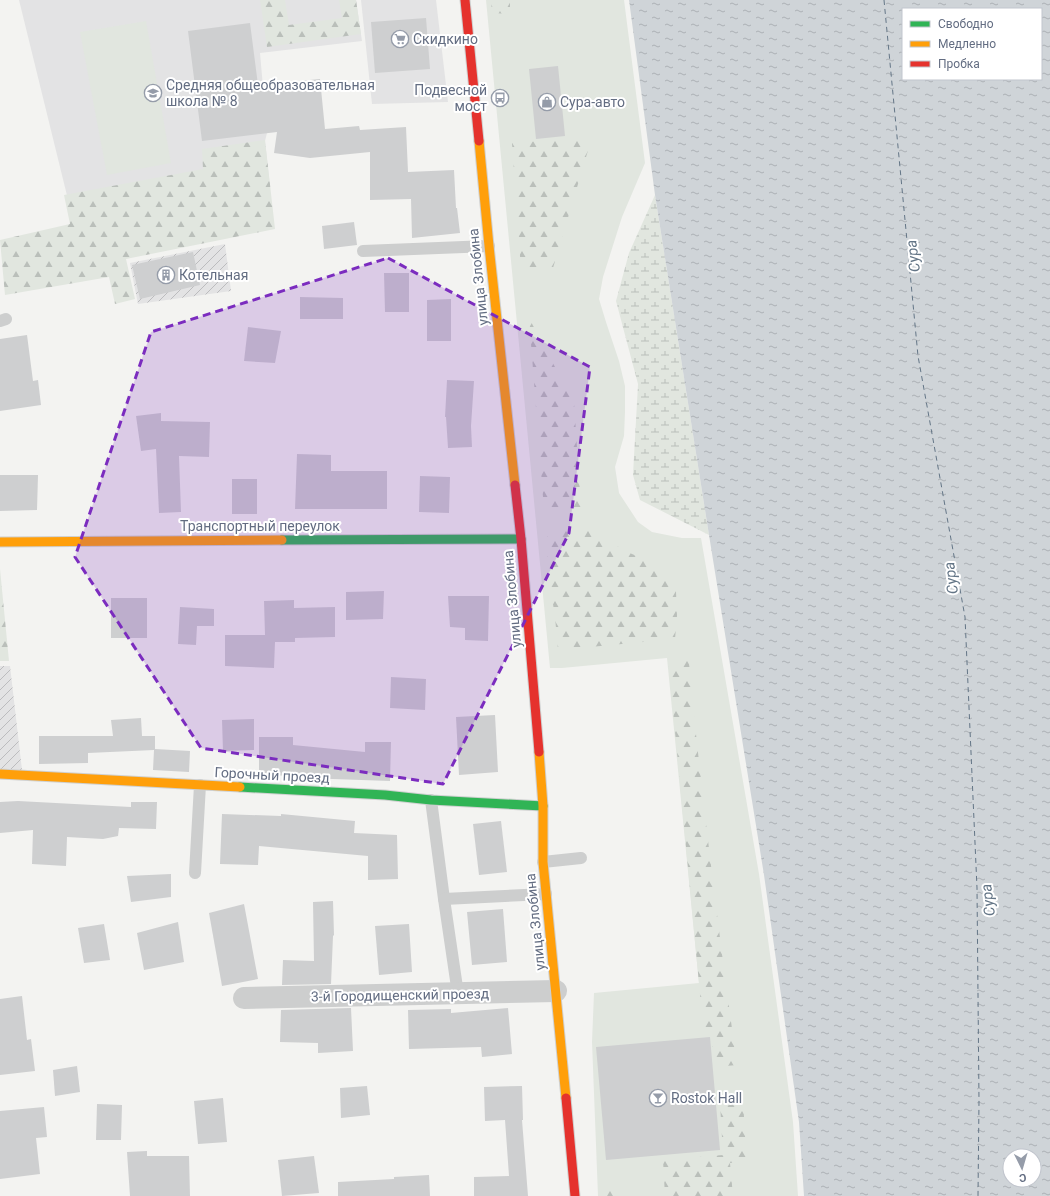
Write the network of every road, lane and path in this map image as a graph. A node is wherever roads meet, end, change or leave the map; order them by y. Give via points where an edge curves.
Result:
1 (465, 0) edge
2 (489, 246) junction
3 (363, 251) dead end
4 (520, 539) junction
5 (0, 542) edge
6 (0, 774) edge
7 (200, 785) junction
8 (431, 800) junction
9 (543, 806) junction
10 (581, 858) dead end
11 (543, 862) junction
12 (195, 873) dead end
13 (546, 894) junction
14 (444, 900) junction
15 (556, 991) junction
16 (458, 994) junction
17 (244, 998) dead end
18 (575, 1196) edge

1 - 2 main road, улица Злобина
2 - 3 lane
2 - 4 main road, улица Злобина
4 - 5 main road, Транспортный переулок
4 - 9 main road, улица Злобина
6 - 7 main road, Горочный проезд
7 - 8 main road, Горочный проезд via 385,795
7 - 12 lane
8 - 9 main road, Горочный проезд
8 - 14 lane
9 - 11 main road, улица Злобина
10 - 11 lane
11 - 13 main road, улица Злобина
13 - 14 lane
13 - 15 main road, улица Злобина
14 - 16 lane
15 - 16 street, 3-й Городищенский проезд
15 - 18 main road, улица Злобина
16 - 17 street, 3-й Городищенский проезд

